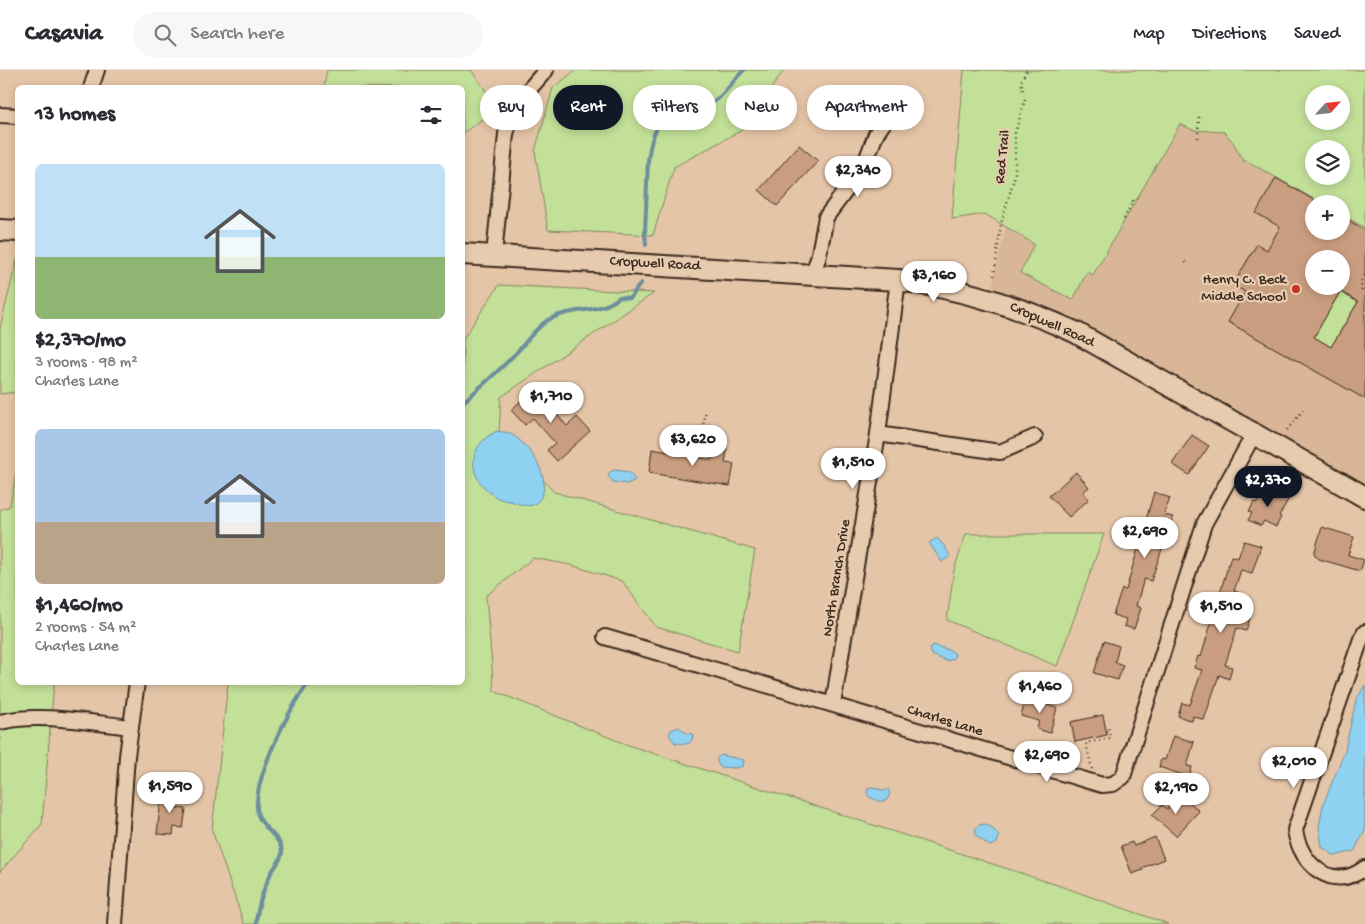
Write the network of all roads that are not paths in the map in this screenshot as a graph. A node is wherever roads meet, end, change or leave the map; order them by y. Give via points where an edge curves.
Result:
1 (97, 70) edge
2 (546, 70) edge
3 (92, 85) edge
4 (0, 115) edge
5 (15, 116) edge
6 (879, 130) edge
7 (0, 230) edge
8 (15, 231) edge
9 (465, 254) edge
10 (494, 255) junction
11 (812, 274) junction
12 (898, 280) junction
13 (878, 434) junction
14 (1254, 434) junction
15 (1035, 437) dead end
16 (1365, 496) edge
17 (1365, 632) edge
18 (605, 637) dead end
19 (137, 685) edge
20 (832, 704) junction
21 (0, 722) edge
22 (131, 727) junction
23 (1365, 868) edge
24 (115, 924) edge

1 - 3 street
2 - 10 street via 512,113 506,134
4 - 5 street
6 - 11 street via 864,166 826,217
7 - 8 street
9 - 10 street, Cropwell Road
10 - 11 street, Cropwell Road
11 - 12 street, Cropwell Road
12 - 13 street, North Branch Drive
12 - 14 street, Cropwell Road via 964,292 1038,315 1075,332
13 - 15 street via 1000,452
13 - 20 street, North Branch Drive
14 - 16 street, Cropwell Road
14 - 20 street, Charles Lane via 1204,524 1123,777 1113,784 1102,785
17 - 23 street via 1295,830 1304,856 1321,872 1332,877 1344,877
18 - 20 street, Charles Lane
19 - 22 street
21 - 22 street via 48,719
22 - 24 street

